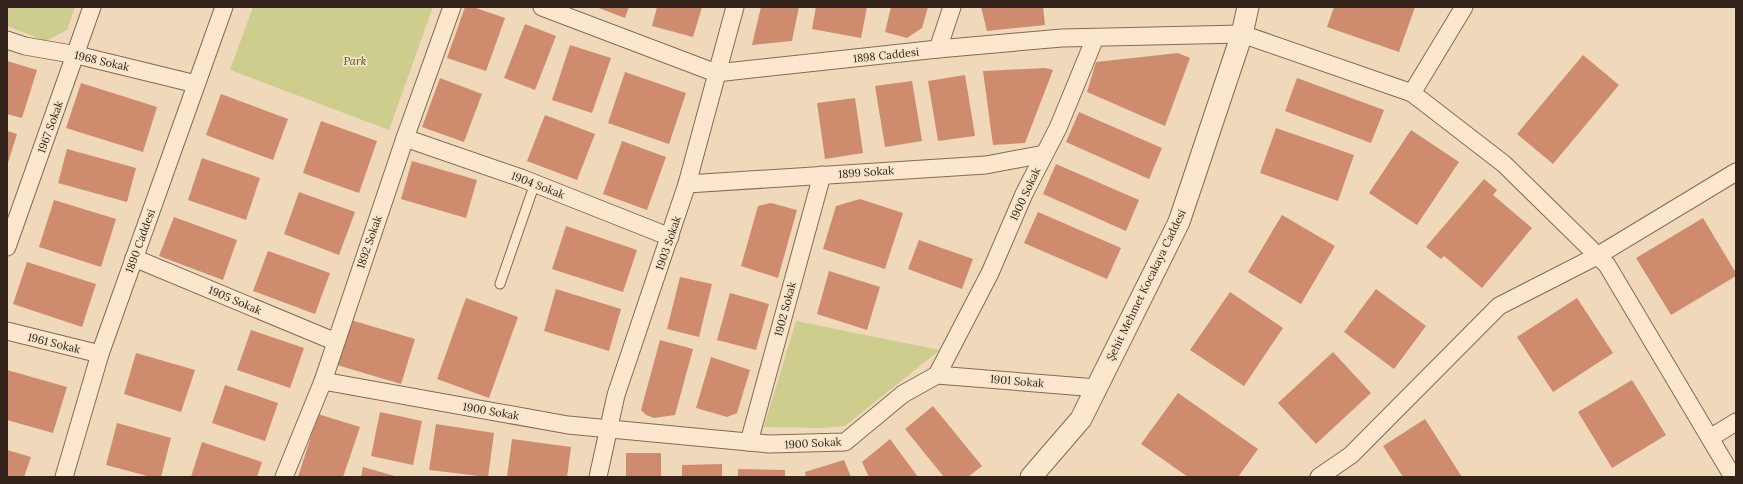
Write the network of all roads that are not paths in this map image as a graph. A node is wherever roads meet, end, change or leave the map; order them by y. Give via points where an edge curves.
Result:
1 (92, 7) edge
2 (224, 7) edge
3 (452, 7) edge
4 (542, 7) edge
5 (735, 7) edge
6 (952, 7) edge
7 (1248, 7) edge
8 (1464, 7) edge
9 (1242, 34) junction
10 (1095, 38) junction
11 (7, 40) edge
12 (938, 49) junction
13 (76, 55) junction
14 (716, 74) junction
15 (196, 84) junction
16 (1412, 93) junction
17 (405, 138) junction
18 (1044, 154) junction
19 (1736, 172) edge
20 (822, 175) junction
21 (535, 183) junction
22 (687, 184) junction
23 (670, 237) junction
24 (7, 247) edge
25 (1597, 256) junction
26 (134, 258) junction
27 (500, 284) dead end
28 (7, 331) edge
29 (336, 342) junction
30 (100, 354) junction
31 (937, 375) junction
32 (323, 381) junction
33 (1097, 388) junction
34 (1736, 422) edge
35 (607, 429) junction
36 (1710, 438) junction
37 (749, 442) junction
38 (68, 476) edge
39 (284, 477) edge
40 (598, 477) edge
41 (1031, 477) edge
42 (1319, 477) edge
43 (1733, 477) edge

1 - 13 street, 1967 Sokak
2 - 15 street, 1890 Caddesi
3 - 17 street, 1892 Sokak
4 - 14 street, 1898 Caddesi
5 - 14 street, 1903 Sokak
6 - 12 street
7 - 9 street, Şehit Mehmet Kocakaya Caddesi
8 - 16 street
9 - 10 street, 1898 Caddesi
9 - 16 street
9 - 33 street, Şehit Mehmet Kocakaya Caddesi via 1179,222
10 - 12 street, 1898 Caddesi via 1062,38
10 - 18 street, 1900 Sokak via 1058,128
11 - 13 street, 1968 Sokak via 25,46
12 - 14 street, 1898 Caddesi
13 - 15 street, 1968 Sokak
13 - 24 street, 1967 Sokak
14 - 22 street, 1903 Sokak
15 - 26 street, 1890 Caddesi
16 - 25 street via 1504,164
17 - 21 street, 1904 Sokak
17 - 29 street, 1892 Sokak
18 - 20 street, 1899 Sokak via 986,165
18 - 31 street, 1900 Sokak via 990,273
19 - 25 street
20 - 22 street, 1899 Sokak
20 - 37 street, 1902 Sokak
21 - 23 street, 1904 Sokak
21 - 27 lane
22 - 23 street, 1903 Sokak
23 - 35 street, 1903 Sokak
25 - 36 street via 1607,265
25 - 42 street via 1499,306 1351,455
26 - 29 street, 1905 Sokak
26 - 30 street, 1890 Caddesi
28 - 30 street, 1961 Sokak
29 - 32 street, 1892 Sokak
30 - 38 street, 1890 Caddesi
31 - 33 street, 1901 Sokak
31 - 37 street, 1900 Sokak via 903,394 845,442
32 - 35 street, 1900 Sokak via 568,425
32 - 39 street, 1892 Sokak
33 - 41 street, Şehit Mehmet Kocakaya Caddesi via 1081,419
34 - 36 street
35 - 37 street, 1900 Sokak
35 - 40 street, 1903 Sokak
36 - 43 street

